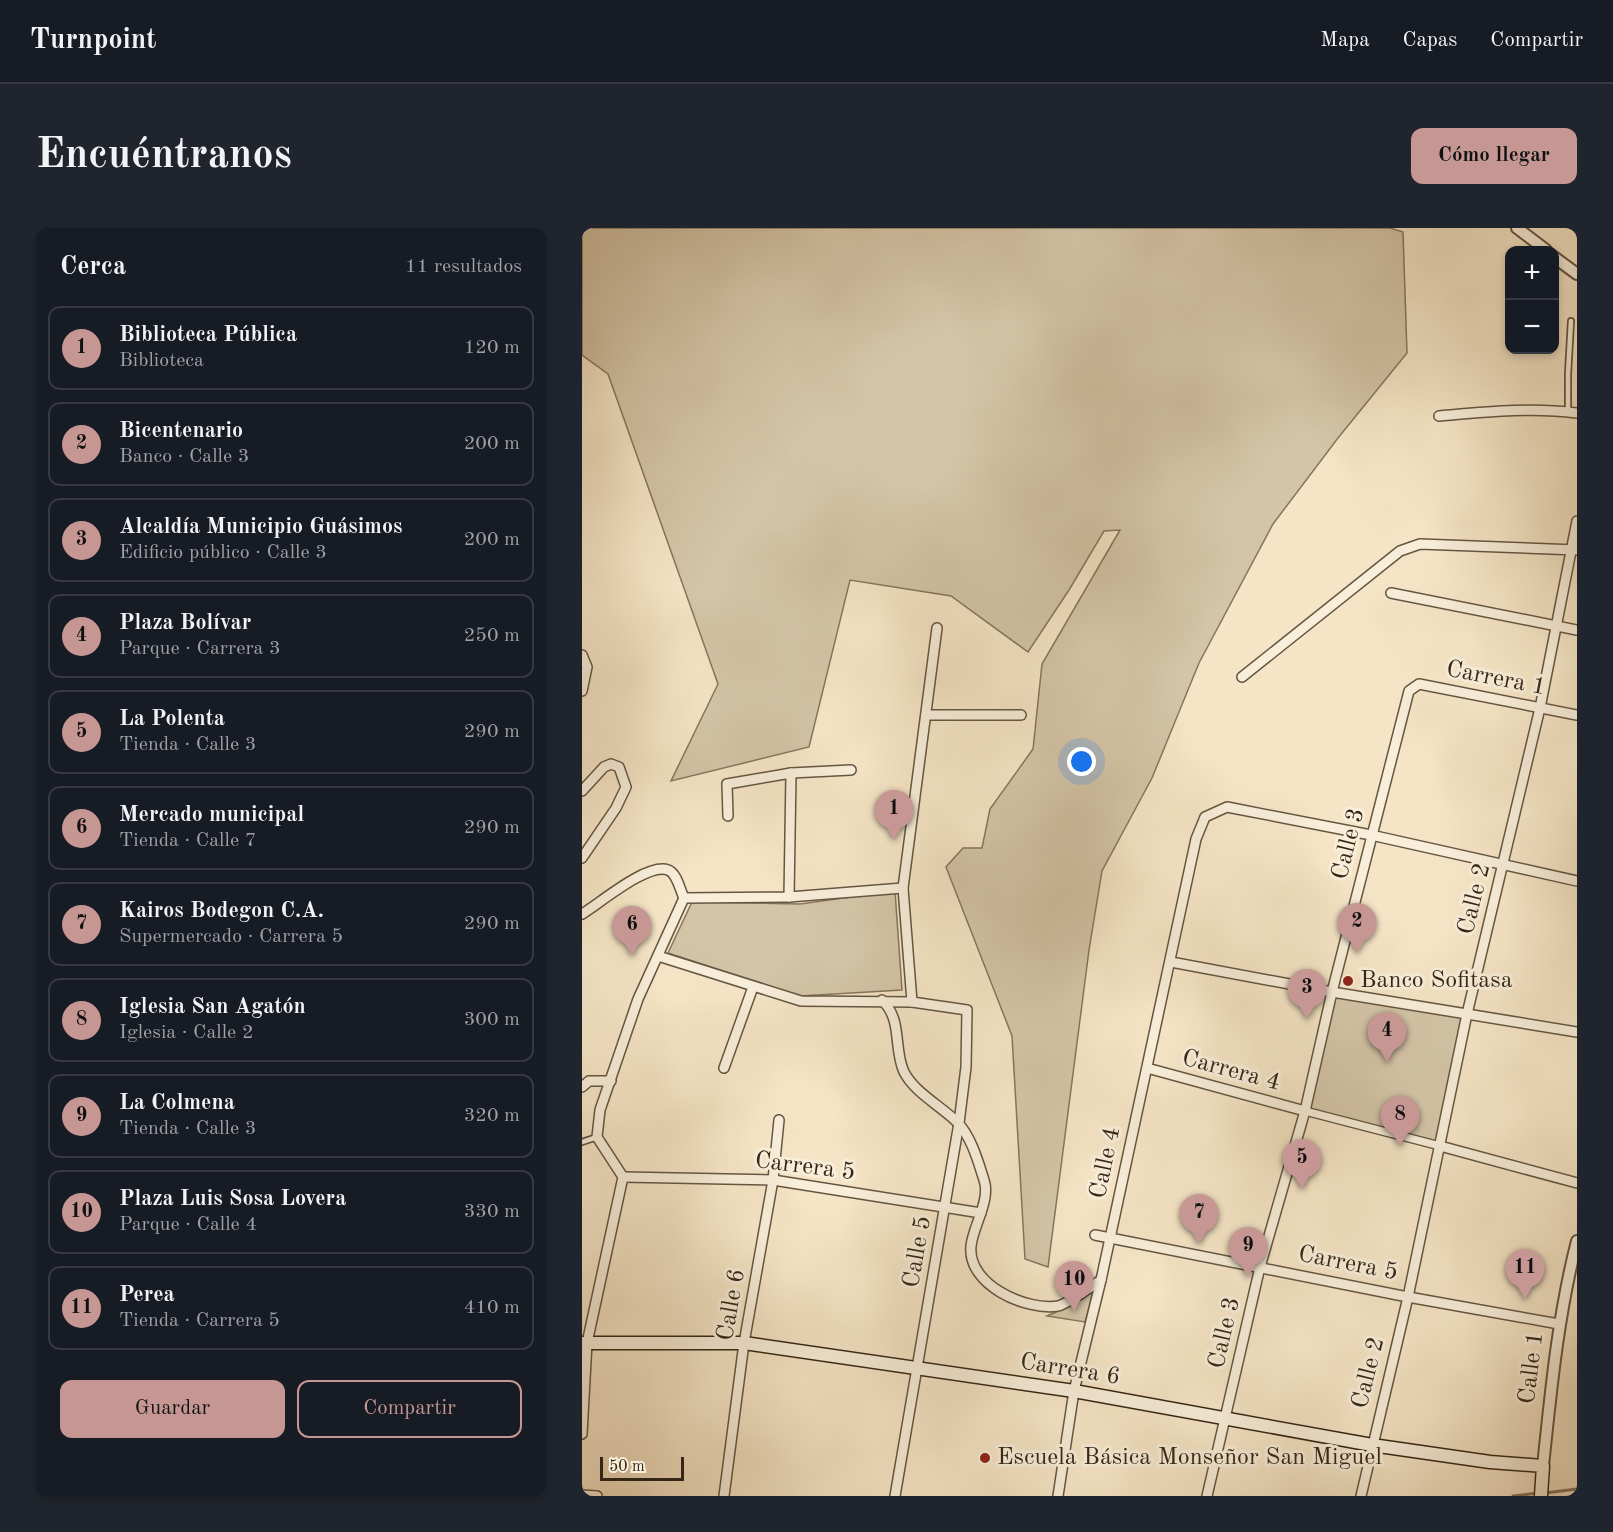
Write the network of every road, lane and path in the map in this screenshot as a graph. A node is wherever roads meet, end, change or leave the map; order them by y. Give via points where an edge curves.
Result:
1 (1517, 228) edge
2 (1541, 246) edge
3 (1559, 261) edge
4 (1577, 274) edge
5 (1572, 321) dead end
6 (1572, 412) edge
7 (1438, 416) dead end
8 (1577, 521) edge
9 (1574, 550) edge
10 (1391, 593) dead end
11 (1555, 627) junction
12 (937, 628) dead end
13 (1577, 630) edge
14 (582, 655) edge
15 (1242, 677) dead end
16 (582, 691) edge
17 (1409, 691) joint
18 (1540, 708) junction
19 (1021, 715) dead end
20 (926, 716) junction
21 (1577, 716) edge
22 (851, 770) dead end
23 (791, 773) junction
24 (582, 791) edge
25 (728, 816) dead end
26 (1371, 835) junction
27 (582, 858) edge
28 (1504, 864) junction
29 (1577, 881) edge
30 (903, 888) junction
31 (789, 897) junction
32 (684, 898) junction
33 (582, 914) edge
34 (658, 956) junction
35 (1171, 962) junction
36 (753, 987) junction
37 (1332, 992) junction
38 (882, 1000) junction
39 (912, 1002) junction
40 (1467, 1014) junction
41 (1577, 1032) edge
42 (724, 1068) dead end
43 (1147, 1068) junction
44 (611, 1081) junction
45 (582, 1087) edge
46 (1305, 1111) junction
47 (779, 1120) dead end
48 (958, 1124) junction
49 (597, 1137) junction
50 (582, 1142) edge
51 (1440, 1146) junction
52 (623, 1178) junction
53 (774, 1180) junction
54 (1577, 1183) edge
55 (946, 1206) junction
56 (981, 1213) junction
57 (1095, 1234) dead end
58 (1110, 1238) junction
59 (1577, 1241) edge
60 (1260, 1267) junction
61 (1101, 1280) junction
62 (1408, 1297) junction
63 (1559, 1324) junction
64 (585, 1343) edge
65 (744, 1343) junction
66 (917, 1367) junction
67 (1074, 1392) junction
68 (1224, 1418) junction
69 (582, 1434) edge
70 (1372, 1445) junction
71 (1543, 1466) junction
72 (582, 1495) edge
73 (597, 1496) edge
74 (724, 1496) edge
75 (895, 1496) edge
76 (1058, 1496) edge
77 (1207, 1496) edge
78 (1361, 1496) edge
79 (1541, 1496) edge

1 - 2 street
3 - 4 street
5 - 6 lane
6 - 7 street via 1498,411
8 - 9 street, Calle 2
9 - 11 street, Calle 2
9 - 15 street via 1409,546
10 - 11 street
11 - 13 street
11 - 18 street, Calle 2
12 - 20 street
14 - 16 street via 587,667
17 - 18 street, Carrera 1 via 1419,684
17 - 26 street, Calle 3
18 - 21 street, Carrera 1
18 - 28 street, Calle 2
19 - 20 street
20 - 30 street
22 - 23 street
23 - 25 street via 727,784
23 - 31 street
24 - 27 street via 611,764 619,767 626,787
26 - 28 street, Calle 4
26 - 35 street, Calle 4 via 1227,807 1205,817 1196,839
26 - 37 street, Calle 3
28 - 29 street, Calle 4
28 - 40 street, Calle 2
30 - 31 street
30 - 39 street
31 - 32 street
32 - 33 street via 673,874 661,869 633,879
32 - 34 street
34 - 36 street
34 - 44 street via 621,1044
35 - 37 street
35 - 43 street, Calle 4
36 - 38 street via 801,1001
36 - 42 street
37 - 40 street
37 - 46 street, Calle 3
38 - 39 street
38 - 48 street via 895,1017 901,1065 906,1075
39 - 48 street, Calle 5 via 964,1008 968,1013
40 - 41 street
40 - 51 street, Calle 2
43 - 46 street, Carrera 4
43 - 58 street, Calle 4
44 - 45 street via 589,1081
44 - 49 street via 600,1110
46 - 51 street
46 - 60 street, Calle 3
47 - 53 street, Calle 6
48 - 55 street, Calle 5
48 - 56 street via 985,1183
49 - 50 lane
49 - 52 street
51 - 54 street
51 - 62 street, Calle 2
52 - 53 street, Carrera 5
52 - 64 street
53 - 55 street, Carrera 5
53 - 65 street, Calle 6
55 - 56 street, Carrera 5
55 - 66 street, Calle 5
56 - 61 street via 971,1247 974,1267 994,1290 1023,1304 1059,1306
57 - 58 street, Carrera 5
58 - 60 street, Carrera 5
58 - 61 street, Calle 4
59 - 63 street, Calle 1
60 - 62 street, Carrera 5
60 - 68 street, Calle 3
61 - 67 street, Calle 4
62 - 63 street, Carrera 5
62 - 70 street, Calle 2
63 - 71 street, Calle 1
64 - 65 main road, Carrera 6
64 - 69 street
65 - 66 main road, Carrera 6
65 - 74 street, Calle 6
66 - 67 main road, Carrera 6
66 - 75 street, Calle 5
67 - 68 main road, Carrera 6
67 - 76 street, Calle 4
68 - 70 main road, Carrera 6
68 - 77 street, Calle 3
70 - 71 main road, Carrera 6
70 - 78 street, Calle 2
71 - 79 main road
72 - 73 street

